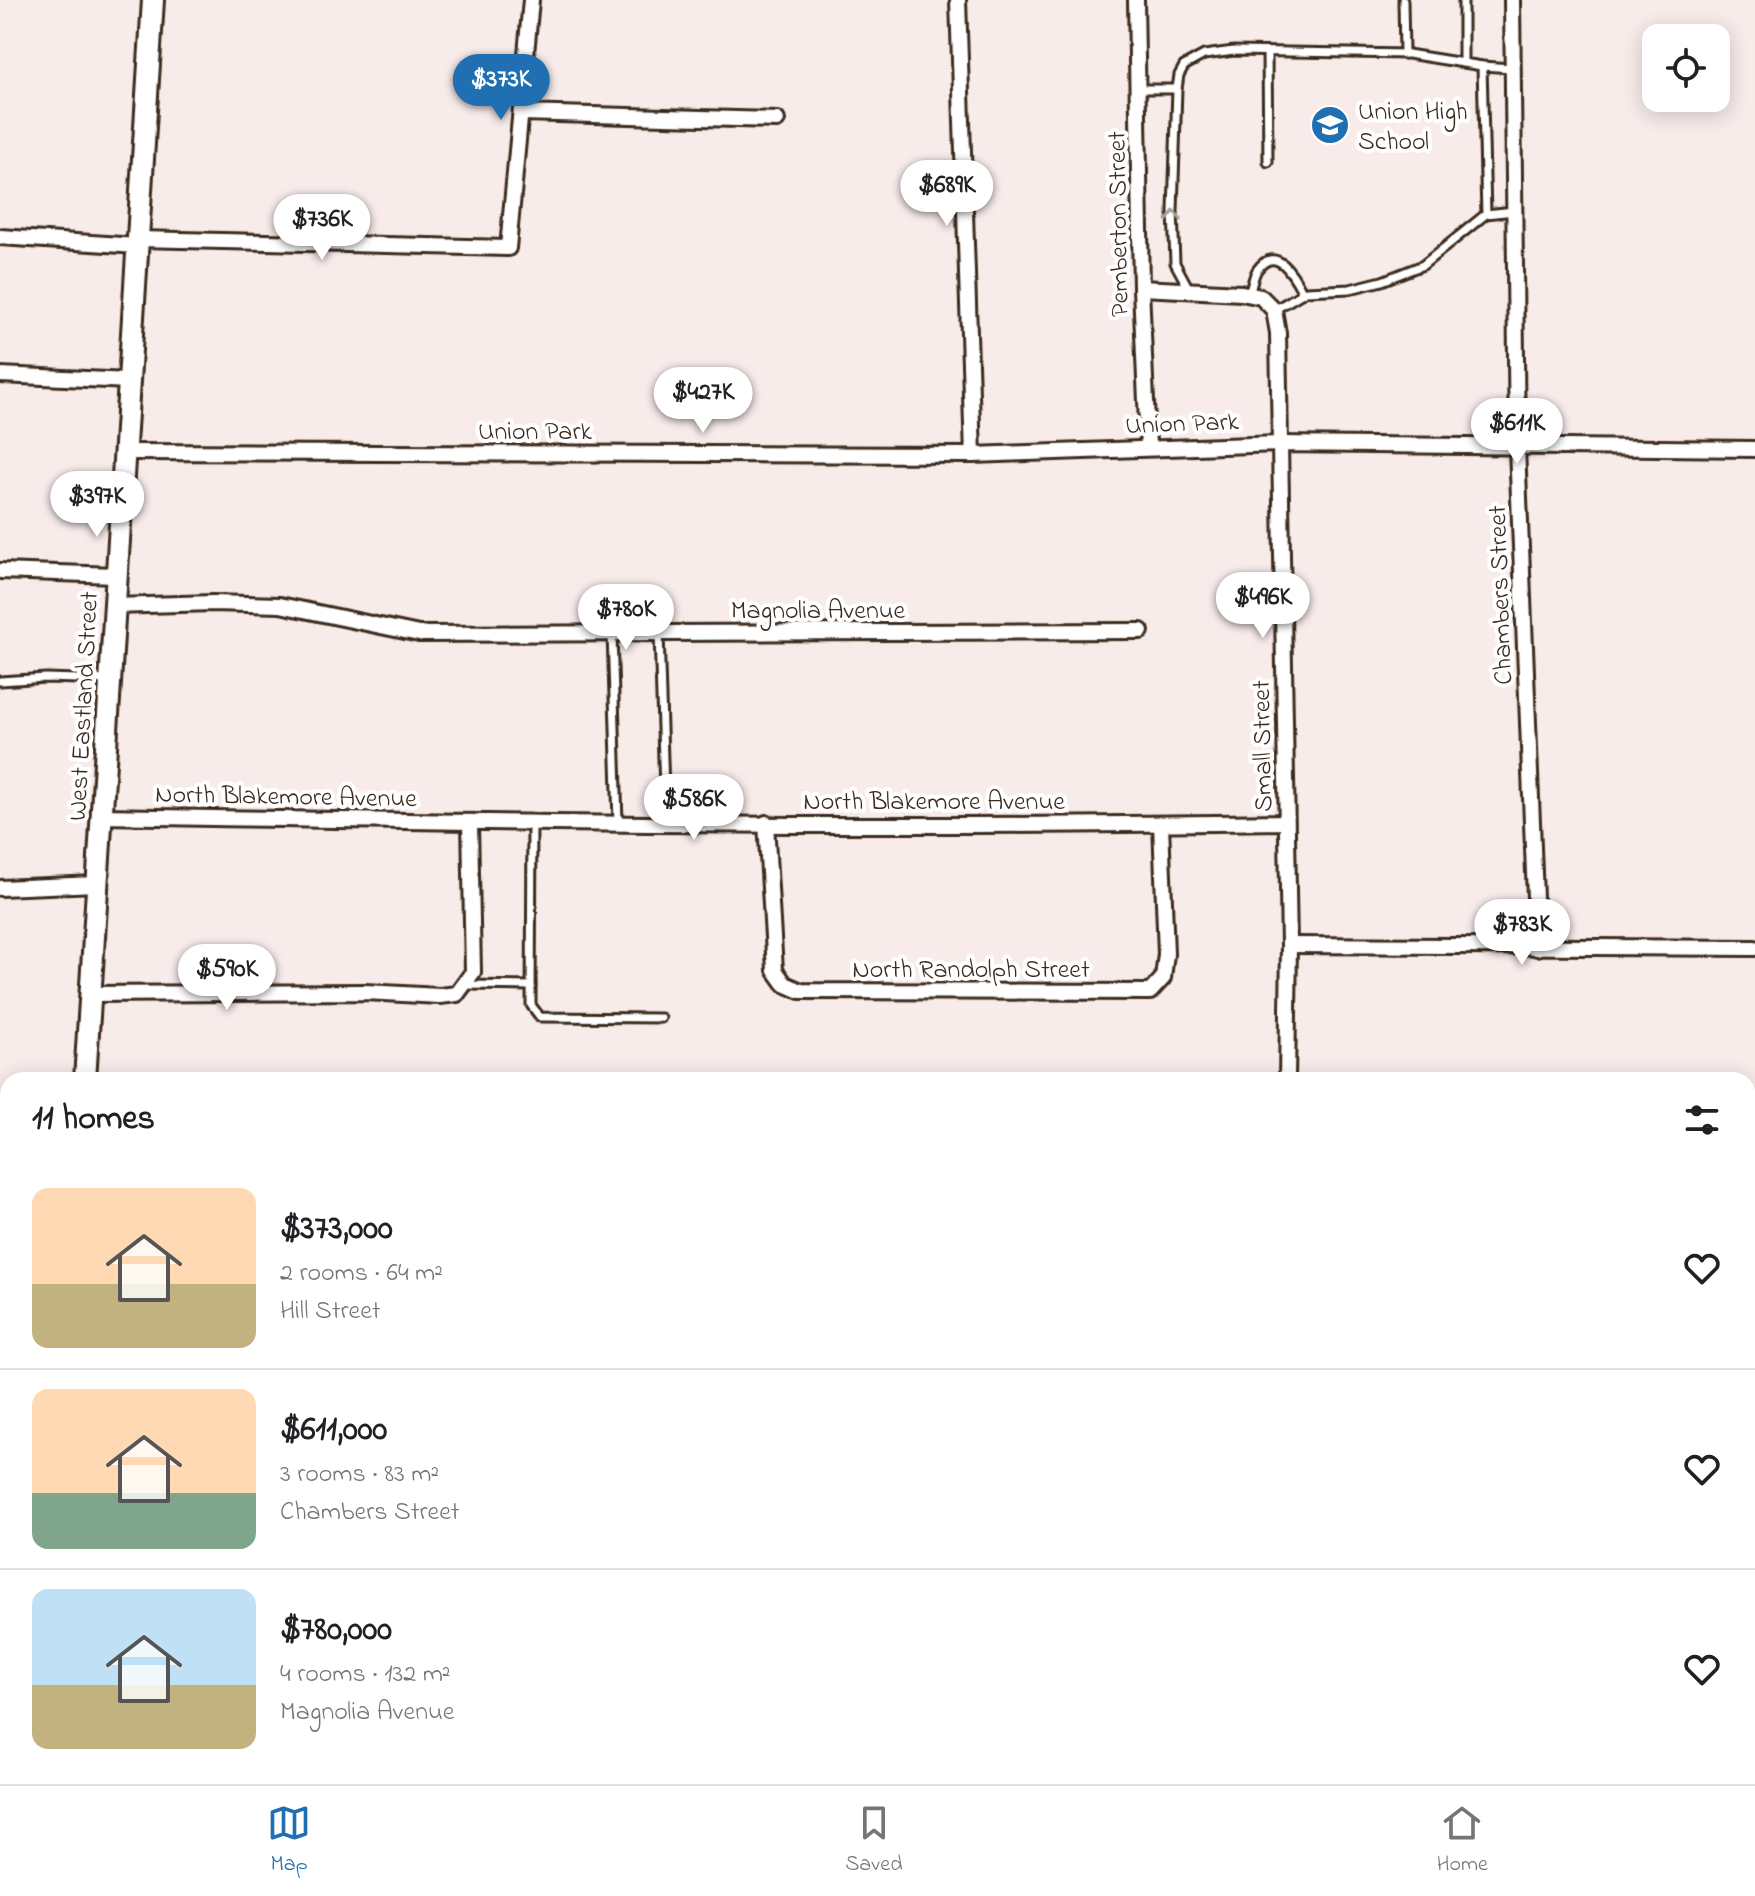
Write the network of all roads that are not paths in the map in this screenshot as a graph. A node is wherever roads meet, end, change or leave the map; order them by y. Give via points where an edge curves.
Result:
1 (153, 0) edge
2 (531, 0) edge
3 (958, 0) edge
4 (1136, 0) edge
5 (1403, 0) edge
6 (1463, 0) edge
7 (1512, 0) edge
8 (1267, 52) junction
9 (1404, 54) junction
10 (1463, 63) junction
11 (1482, 66) junction
12 (1512, 68) junction
13 (1137, 89) junction
14 (1177, 89) junction
15 (521, 113) junction
16 (777, 120) dead end
17 (1268, 162) dead end
18 (1514, 211) junction
19 (1486, 214) junction
20 (0, 237) edge
21 (138, 242) junction
22 (1141, 288) junction
23 (1190, 290) junction
24 (1303, 293) junction
25 (1249, 294) junction
26 (1274, 310) junction
27 (0, 375) edge
28 (129, 381) junction
29 (1279, 444) junction
30 (1148, 447) junction
31 (1517, 447) junction
32 (1755, 449) edge
33 (126, 452) junction
34 (973, 455) junction
35 (0, 571) edge
36 (116, 575) junction
37 (114, 606) junction
38 (1141, 631) dead end
39 (612, 633) junction
40 (659, 633) junction
41 (112, 680) junction
42 (0, 681) edge
43 (102, 816) junction
44 (1286, 822) junction
45 (470, 823) junction
46 (532, 823) junction
47 (618, 823) junction
48 (665, 823) junction
49 (766, 823) junction
50 (1161, 824) junction
51 (97, 884) junction
52 (0, 888) edge
53 (1289, 945) junction
54 (1537, 948) junction
55 (1755, 948) edge
56 (463, 985) junction
57 (531, 986) junction
58 (90, 994) junction
59 (661, 1018) dead end
60 (85, 1072) edge
61 (1287, 1072) edge

1 - 21 street, West Eastland Street
2 - 15 street
3 - 34 street
4 - 13 street, Pemberton Street
5 - 9 lane
6 - 10 lane
7 - 12 street, Chambers Street
8 - 9 lane
8 - 14 lane via 1204,55 1184,66
8 - 17 lane
9 - 10 lane
10 - 11 lane
11 - 12 lane
11 - 19 lane
12 - 18 street, Chambers Street
13 - 14 lane
13 - 22 street, Pemberton Street
23 -> 14 lane via 1175,263
15 - 16 street
15 - 21 street via 508,248
18 - 19 lane
18 - 31 street, Chambers Street
19 - 24 lane via 1423,265 1350,289
20 - 21 street
21 - 28 street, West Eastland Street
22 - 23 street
22 - 30 street, Pemberton Street
23 - 25 street
24 - 25 lane via 1290,267 1278,261 1257,270
24 - 26 lane
25 - 26 street
26 - 29 street, Small Street
27 - 28 street
28 - 33 street, West Eastland Street
29 - 30 street, Union Park
29 - 31 street, Union Park
29 - 44 street, Small Street
30 - 34 street, Union Park
31 - 32 street, Union Park
31 - 54 street, Chambers Street
33 - 34 street, Union Park
33 - 36 street, West Eastland Street
35 - 36 street
36 - 37 street, West Eastland Street
37 - 39 street, Magnolia Avenue via 280,605 419,634
37 - 41 street, West Eastland Street
38 - 40 street, Magnolia Avenue
39 - 40 street, Magnolia Avenue
39 - 47 lane
40 - 48 lane
41 - 42 lane
41 - 43 street, West Eastland Street
43 - 45 street, North Blakemore Avenue
43 - 51 street, West Eastland Street
44 - 50 street, North Blakemore Avenue
44 - 53 street, Small Street
45 - 46 street, North Blakemore Avenue
45 - 56 street via 473,972
46 - 47 street, North Blakemore Avenue
46 - 57 lane
47 - 48 street, North Blakemore Avenue
48 - 49 street, North Blakemore Avenue
49 - 50 street, North Blakemore Avenue
49 - 50 street, North Randolph Street via 775,970 785,984 801,991 1118,992 1150,992 1163,978
51 - 52 street
51 - 58 street, West Eastland Street
53 - 54 street
53 - 61 street, Small Street
54 - 55 street
56 - 57 lane
56 - 58 street via 457,994 440,996
57 - 59 lane via 531,1005 540,1017
58 - 60 street, West Eastland Street

